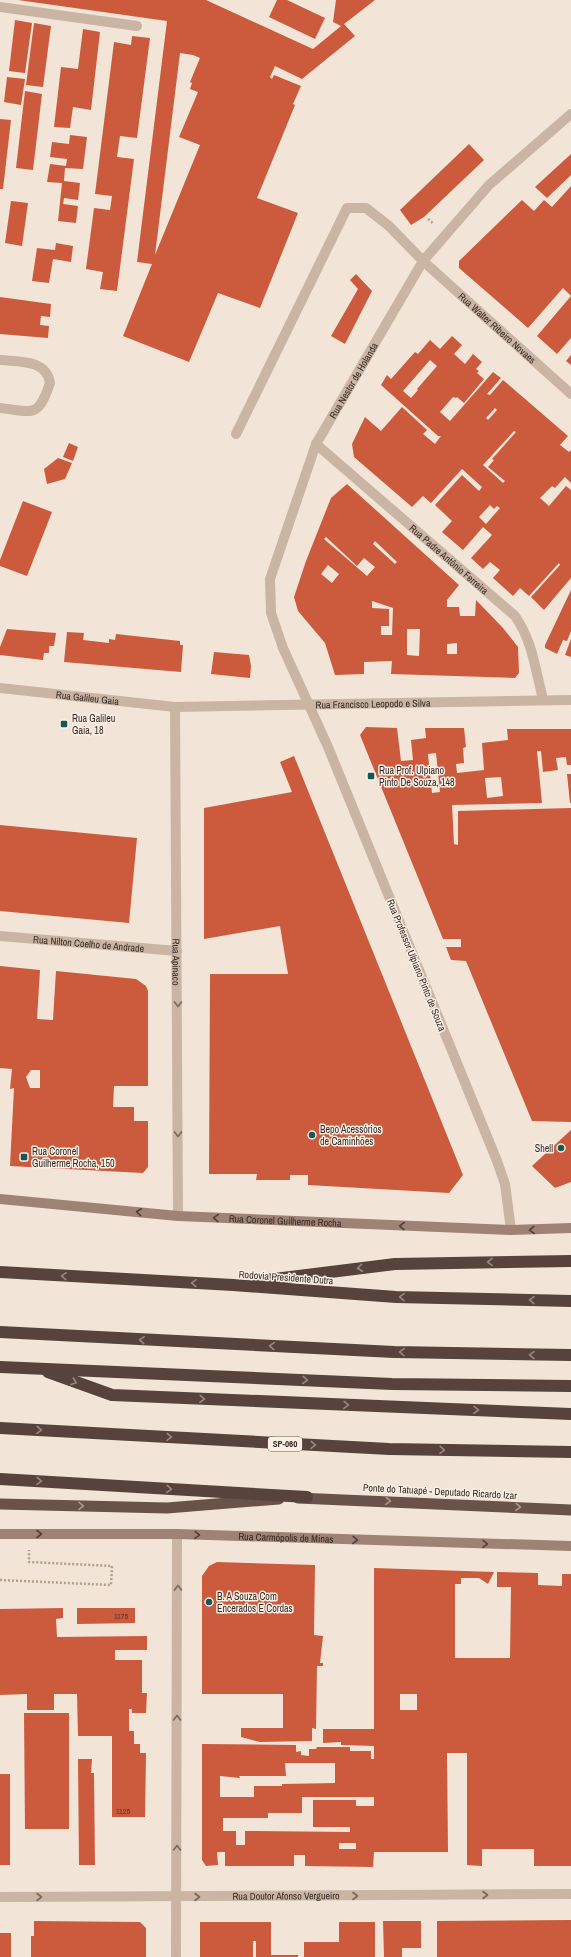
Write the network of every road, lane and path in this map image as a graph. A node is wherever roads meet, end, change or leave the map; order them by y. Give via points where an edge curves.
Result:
1 (0, 7) edge
2 (137, 26) dead end
3 (571, 114) edge
4 (423, 261) junction
5 (0, 360) edge
6 (571, 394) edge
7 (0, 408) edge
8 (236, 434) dead end
9 (316, 444) junction
10 (0, 688) edge
11 (543, 699) junction
12 (571, 700) edge
13 (307, 704) junction
14 (175, 707) junction
15 (0, 936) edge
16 (177, 951) junction
17 (0, 1199) edge
18 (178, 1216) junction
19 (571, 1228) edge
20 (511, 1230) junction
21 (571, 1261) edge
22 (0, 1272) edge
23 (233, 1285) junction
24 (571, 1301) edge
25 (0, 1332) edge
26 (571, 1355) edge
27 (0, 1367) edge
28 (38, 1369) junction
29 (571, 1386) edge
30 (566, 1414) edge
31 (0, 1428) edge
32 (571, 1452) edge
33 (0, 1479) edge
34 (307, 1497) junction
35 (0, 1504) edge
36 (571, 1510) edge
37 (0, 1534) edge
38 (178, 1534) junction
39 (571, 1546) edge
40 (29, 1562) dead end
41 (0, 1580) edge
42 (571, 1894) edge
43 (0, 1897) edge
44 (177, 1897) junction
45 (176, 1957) edge

1 - 2 street
3 - 4 street, Rua Nestor de Holanda via 489,185
4 - 6 street, Rua Walter Ribeiro Novaes
4 - 8 street, Rua Walter Ribeiro Novaes via 389,226 366,208 347,208
4 - 9 street, Rua Nestor de Holanda
5 - 7 street via 38,364 46,372 50,383 43,403 38,408 29,412
9 - 11 street, Rua Padre Antônio Ferreira via 515,616 524,628 532,647
9 - 13 street, Rua Nestor de Holanda via 270,579 271,613
10 - 14 street, Rua Galileu Gaia
11 - 12 street, Rua Francisco Leopodo e Silva
11 - 13 street, Rua Francisco Leopodo e Silva
13 - 14 street, Rua Francisco Leopodo e Silva
13 - 20 street, Rua Professor Ulpiano Pinto de Souza via 328,747 497,1161 505,1184
14 - 16 street, Rua Apinaco
15 - 16 street, Rua Nílton Coelho de Andrade
16 -> 18 street, Rua Apinaco
18 -> 17 main road, Rua Coronel Guilherme Rocha
20 -> 18 main road, Rua Coronel Guilherme Rocha
19 -> 20 main road, Rua Coronel Guilherme Rocha
21 -> 23 highway via 395,1264
23 -> 22 highway, Rodovia Presidente Dutra
24 -> 23 highway, Rodovia Presidente Dutra via 396,1297
26 -> 25 highway via 394,1352
27 - 28 highway
28 -> 29 highway via 392,1384
28 -> 30 highway via 112,1395
31 -> 32 highway, SP-060 via 389,1449
33 -> 34 highway
35 -> 34 highway, Ponte do Tatuapé - Deputado Ricardo Izar via 167,1508
34 -> 36 highway, Ponte do Tatuapé - Deputado Ricardo Izar
37 -> 38 main road, Rua Carmópolis de Minas
38 -> 39 main road, Rua Carmópolis de Minas
44 -> 38 street
40 - 41 path via 112,1566 111,1585
44 -> 42 street, Rua Doutor Afonso Vergueiro
43 -> 44 street, Rua Doutor Afonso Vergueiro
44 - 45 street

